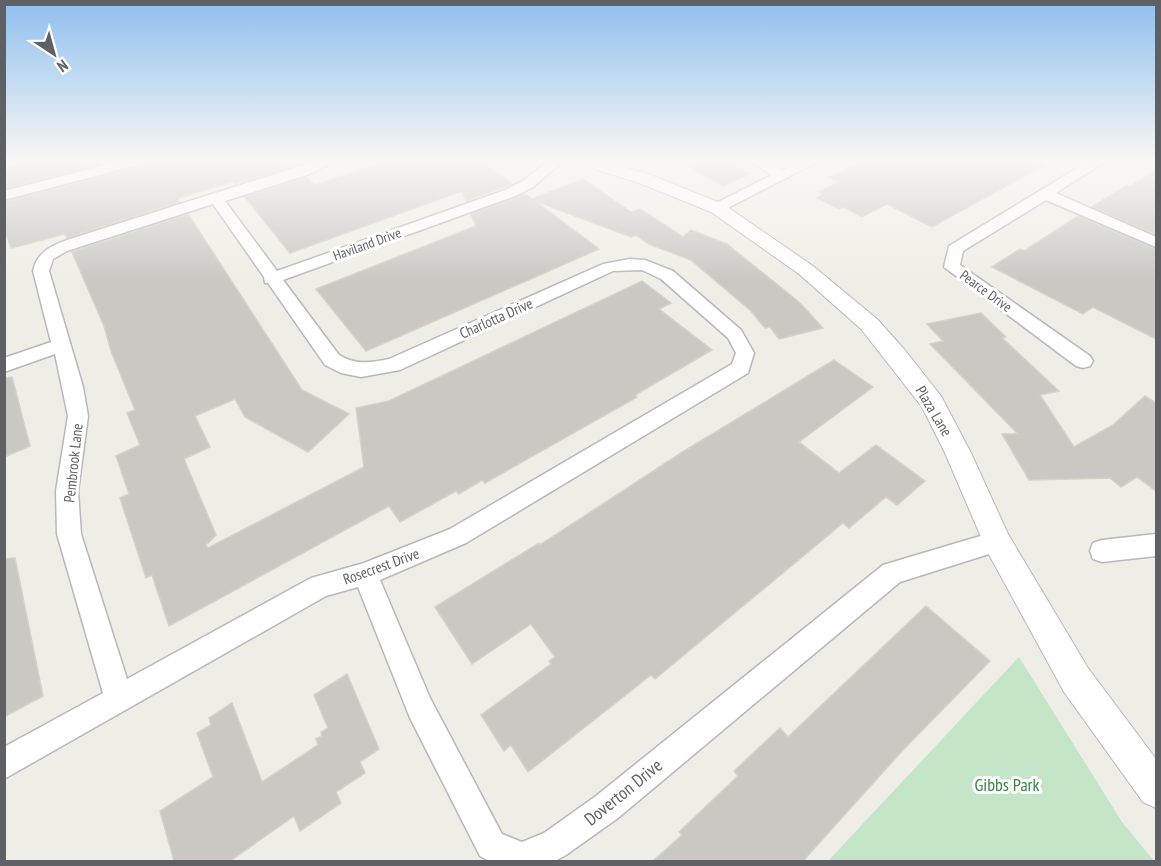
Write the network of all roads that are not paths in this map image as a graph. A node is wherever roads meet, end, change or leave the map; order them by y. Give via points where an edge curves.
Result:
1 (208, 201) edge
2 (218, 201) edge
3 (487, 201) edge
4 (701, 201) edge
5 (730, 201) edge
6 (1033, 201) edge
7 (1062, 201) edge
8 (717, 208) junction
9 (1156, 242) edge
10 (272, 279) junction
11 (61, 345) junction
12 (745, 353) joint
13 (1083, 361) dead end
14 (4, 365) edge
15 (997, 542) junction
16 (1156, 545) edge
17 (1102, 551) dead end
18 (364, 574) junction
19 (119, 699) junction
20 (4, 764) edge
21 (1156, 789) edge

1 - 11 street, Pembrook Lane via 73,243 54,250 42,261 41,272
2 - 10 street
3 - 10 street, Haviland Drive
4 - 8 street, Plaza Lane
5 - 8 street
6 - 13 street, Pearce Drive via 955,249 952,267
7 - 9 street
8 - 15 street, Plaza Lane via 834,293 896,355 932,402
10 - 12 street, Charlotta Drive via 332,360 344,368 362,371 393,365 609,267 630,264 645,265 667,275 735,334
11 - 14 street
11 - 19 street, Pembrook Lane via 78,416 67,491 69,534
12 - 18 street, Rosecrest Drive via 741,368 717,384 458,536
15 - 18 street, Doverton Drive via 892,573 607,807 555,844 522,859 491,845 420,708
15 - 21 street, Plaza Lane via 1076,680
16 - 17 street
18 - 19 street, Rosecrest Drive via 320,586
19 - 20 street, Rosecrest Drive

